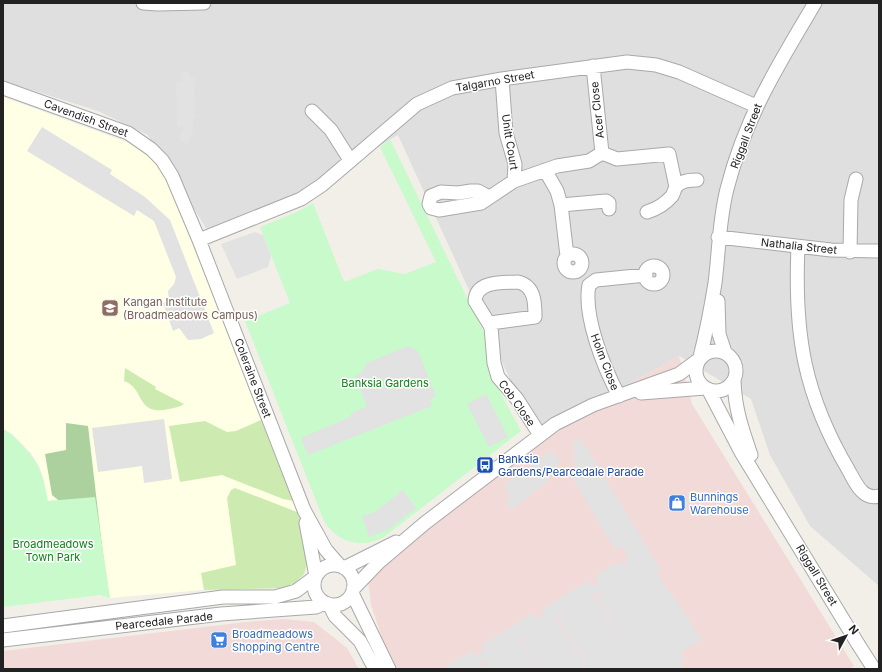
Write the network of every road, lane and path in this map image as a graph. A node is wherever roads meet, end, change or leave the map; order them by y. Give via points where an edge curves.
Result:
1 (143, 3) edge
2 (204, 3) edge
3 (812, 4) edge
4 (593, 66) junction
5 (502, 79) junction
6 (3, 88) edge
7 (756, 106) junction
8 (312, 111) dead end
9 (602, 153) junction
10 (162, 160) joint
11 (350, 160) junction
12 (566, 165) junction
13 (545, 170) junction
14 (856, 179) dead end
15 (697, 180) dead end
16 (514, 181) junction
17 (676, 187) junction
18 (556, 190) junction
19 (489, 197) dead end
20 (561, 205) junction
21 (609, 209) dead end
22 (647, 212) dead end
23 (718, 237) junction
24 (199, 240) junction
25 (798, 247) junction
26 (879, 250) edge
27 (850, 252) junction
28 (567, 256) dead end
29 (646, 275) dead end
30 (715, 281) junction
31 (490, 323) junction
32 (725, 352) junction
33 (699, 359) junction
34 (734, 381) junction
35 (706, 389) junction
36 (622, 395) junction
37 (540, 435) junction
38 (760, 480) junction
39 (879, 496) edge
40 (304, 510) junction
41 (425, 523) junction
42 (342, 567) junction
43 (316, 577) junction
44 (353, 591) junction
45 (327, 603) junction
46 (3, 626) edge
47 (3, 640) edge
48 (375, 669) edge
49 (389, 669) edge
50 (874, 669) edge

1 - 2 street
3 - 7 street, Riggall Street
4 - 5 street, Talgarno Street
4 - 7 street, Talgarno Street via 627,62 666,67
4 - 9 street, Acer Close
5 - 11 street, Talgarno Street via 452,88 426,99 403,114
5 - 16 street, Unitt Court via 506,133 515,164
6 - 10 street, Cavendish Street via 128,133
7 - 23 street, Riggall Street via 733,167
8 - 11 street via 332,130
9 - 12 street via 589,161
9 - 17 street via 617,159 669,154
10 - 24 street, Coleraine Street via 172,176
11 - 24 street, Talgarno Street via 322,185 301,199
12 - 13 street
12 - 18 street
13 - 16 street
13 - 18 street
14 - 27 street via 850,200
15 - 17 street via 689,180
16 - 19 street
17 - 22 street via 668,200
18 - 20 street
20 - 21 street via 606,200
20 - 28 street
23 - 25 street, Nathalia Street
23 - 30 street, Riggall Street
24 - 40 street, Coleraine Street
25 - 27 street, Nathalia Street
25 - 39 street via 797,317 812,391 828,433 859,488 867,496
26 - 27 street, Nathalia Street
29 - 36 street, Holm Close via 592,281 588,290 594,340 609,377
30 - 32 street, Riggall Street via 719,334
30 - 33 street, Riggall Street
31 - 31 street, Cob Close via 480,312 475,301 480,288 490,284 518,282 523,283 531,291 535,303 535,316
31 - 37 street, Cob Close via 498,377
32 - 33 street via 712,351
32 - 34 street via 734,361
33 - 35 street via 696,372 700,384
33 - 36 street via 679,374
34 - 35 street via 725,389
34 - 38 street, Riggall Street via 738,420
35 - 36 street
35 - 38 street, Riggall Street via 741,452
36 - 37 street via 573,414
37 - 41 street
38 - 50 street, Riggall Street, bridge
40 - 42 street, Coleraine Street via 323,546
40 - 43 street, Coleraine Street
41 - 42 street via 396,542
41 - 44 street via 379,562
42 - 43 street via 326,566
42 - 44 street via 352,577
43 - 45 street via 317,596
43 - 46 street, Pearcedale Parade via 296,591 275,597 223,597
44 - 45 street via 343,603
44 - 49 street
45 - 47 street, Pearcedale Parade via 316,607 221,614
45 - 48 street via 335,616 360,641

